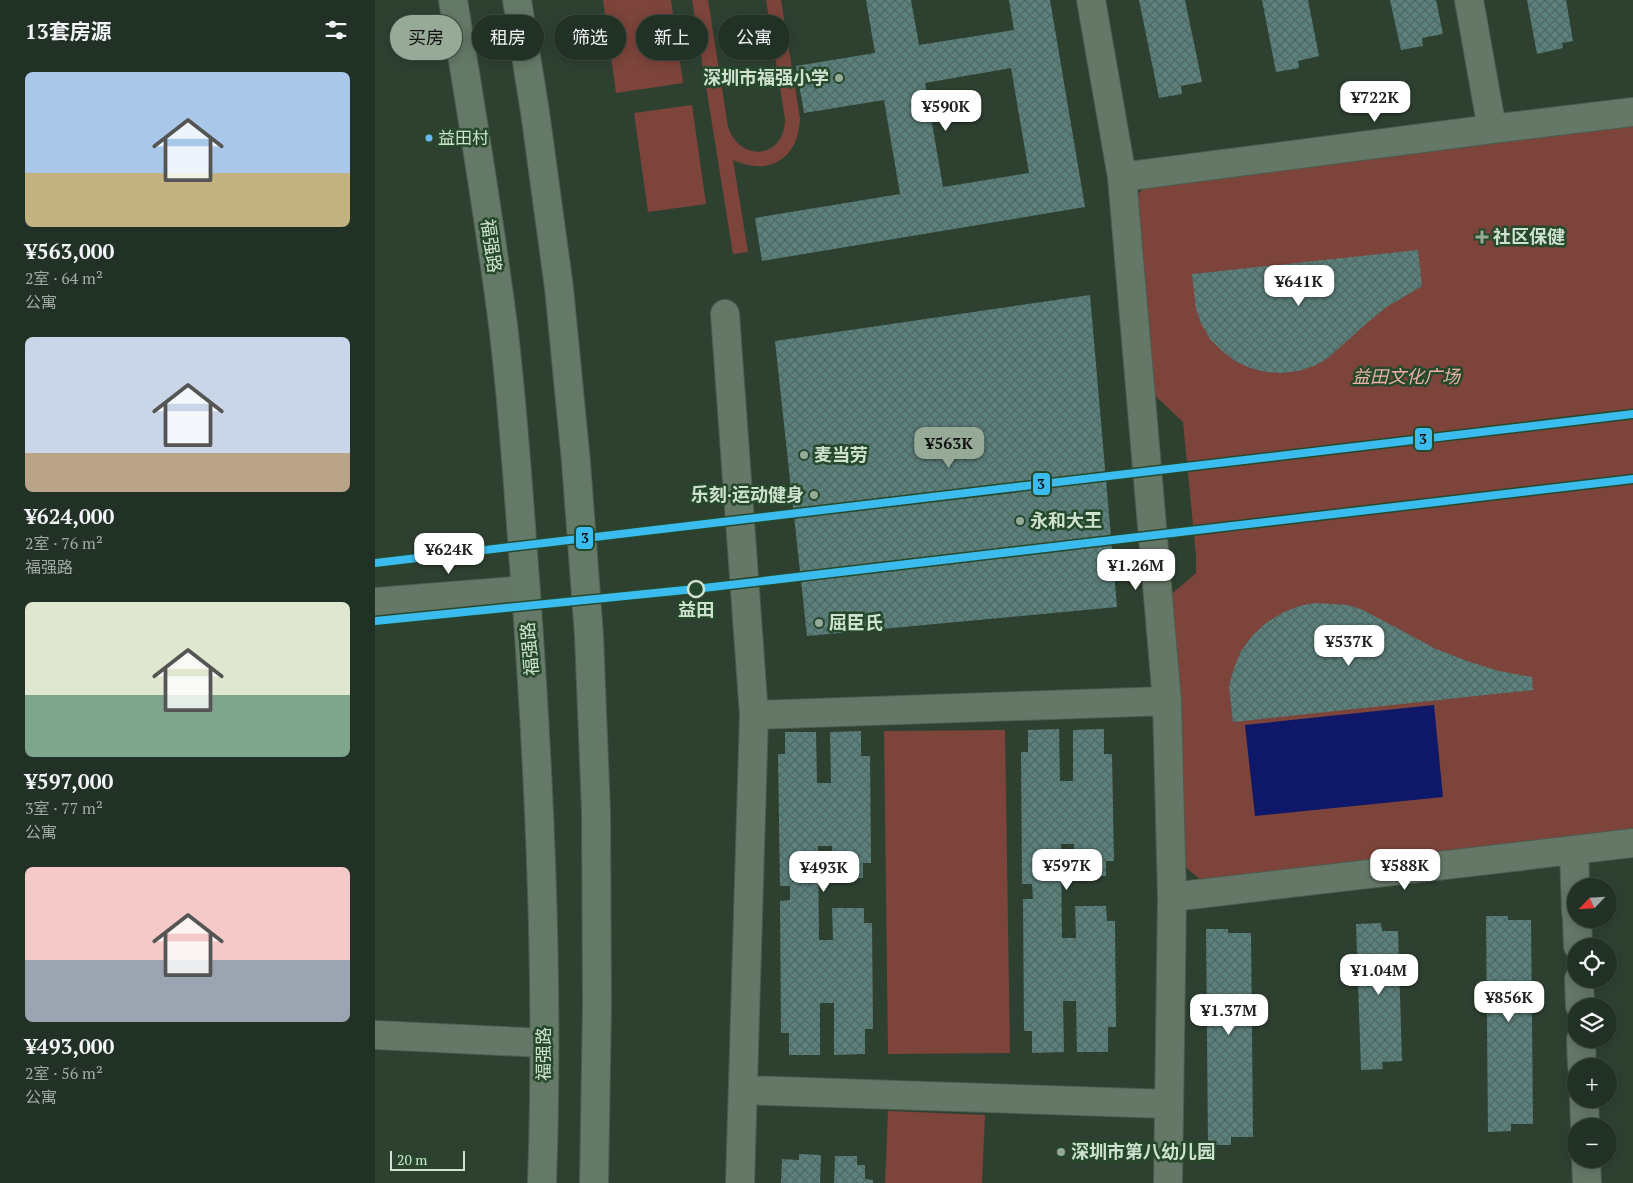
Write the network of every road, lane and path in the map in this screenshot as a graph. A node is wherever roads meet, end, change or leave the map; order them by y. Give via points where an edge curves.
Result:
1 (453, 0) edge
2 (517, 0) edge
3 (1091, 0) edge
4 (1469, 0) edge
5 (1633, 112) edge
6 (1492, 129) junction
7 (1122, 177) junction
8 (725, 314) dead end
9 (525, 590) junction
10 (375, 602) edge
11 (1167, 701) junction
12 (754, 715) junction
13 (1633, 843) edge
14 (1574, 850) junction
15 (1575, 878) edge
16 (1172, 897) junction
17 (375, 1034) edge
18 (544, 1043) junction
19 (743, 1090) junction
20 (1169, 1104) junction
21 (1586, 1168) edge
22 (542, 1183) edge
23 (594, 1183) edge
24 (740, 1183) edge
25 (1168, 1183) edge
26 (1587, 1183) edge

1 - 9 main road, 福强路 via 503,325 517,455
2 - 23 main road via 559,288 589,636 596,821
3 - 7 street
4 - 6 street
5 - 6 street
6 - 7 street
7 - 11 street
8 - 12 street
9 - 10 street
9 - 18 main road, 福强路 via 539,805
11 - 12 street
11 - 16 street
12 - 19 street
13 - 14 street
14 - 15 street
14 - 16 street
16 - 20 street
17 - 18 street
18 - 22 main road, 福强路
19 - 20 street
19 - 24 street
20 - 25 street
21 - 26 street

